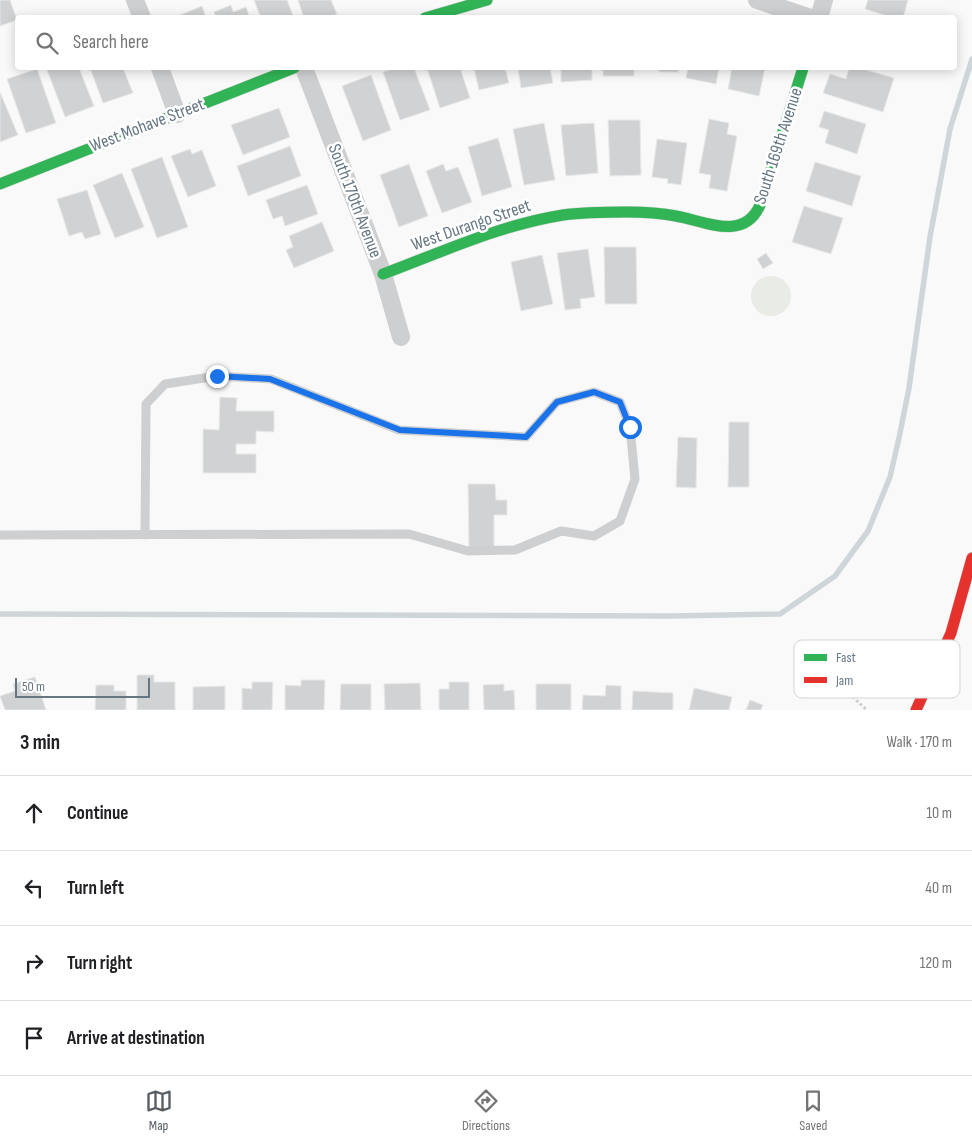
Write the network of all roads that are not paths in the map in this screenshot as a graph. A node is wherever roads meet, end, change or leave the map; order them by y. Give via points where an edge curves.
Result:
1 (135, 0) edge
2 (487, 0) edge
3 (757, 0) edge
4 (824, 0) edge
5 (141, 15) edge
6 (435, 15) edge
7 (802, 15) edge
8 (820, 15) edge
9 (161, 70) edge
10 (289, 70) edge
11 (305, 70) edge
12 (802, 70) edge
13 (177, 114) junction
14 (0, 184) edge
15 (749, 222) joint
16 (383, 274) junction
17 (402, 337) dead end
18 (0, 535) edge
19 (145, 535) junction
20 (972, 558) edge
21 (948, 640) edge
22 (921, 698) edge
23 (916, 710) edge

1 - 5 street
2 - 6 street
3 - 7 street
4 - 8 street
9 - 13 street
10 - 13 street, West Mohave Street
11 - 16 street, South 170th Avenue
12 - 15 street, South 169th Avenue via 760,205
13 - 14 street, West Mohave Street
15 - 16 street, West Durango Street via 728,226 640,212 563,215 488,234
16 - 17 street, South 170th Avenue
18 - 19 lane
19 - 19 lane via 409,534 468,551 515,550 561,531 594,536 620,521 635,479 630,427 620,402 594,392 557,402 526,437 400,430 270,379 217,376 165,384 146,404
20 - 21 street
22 - 23 street

